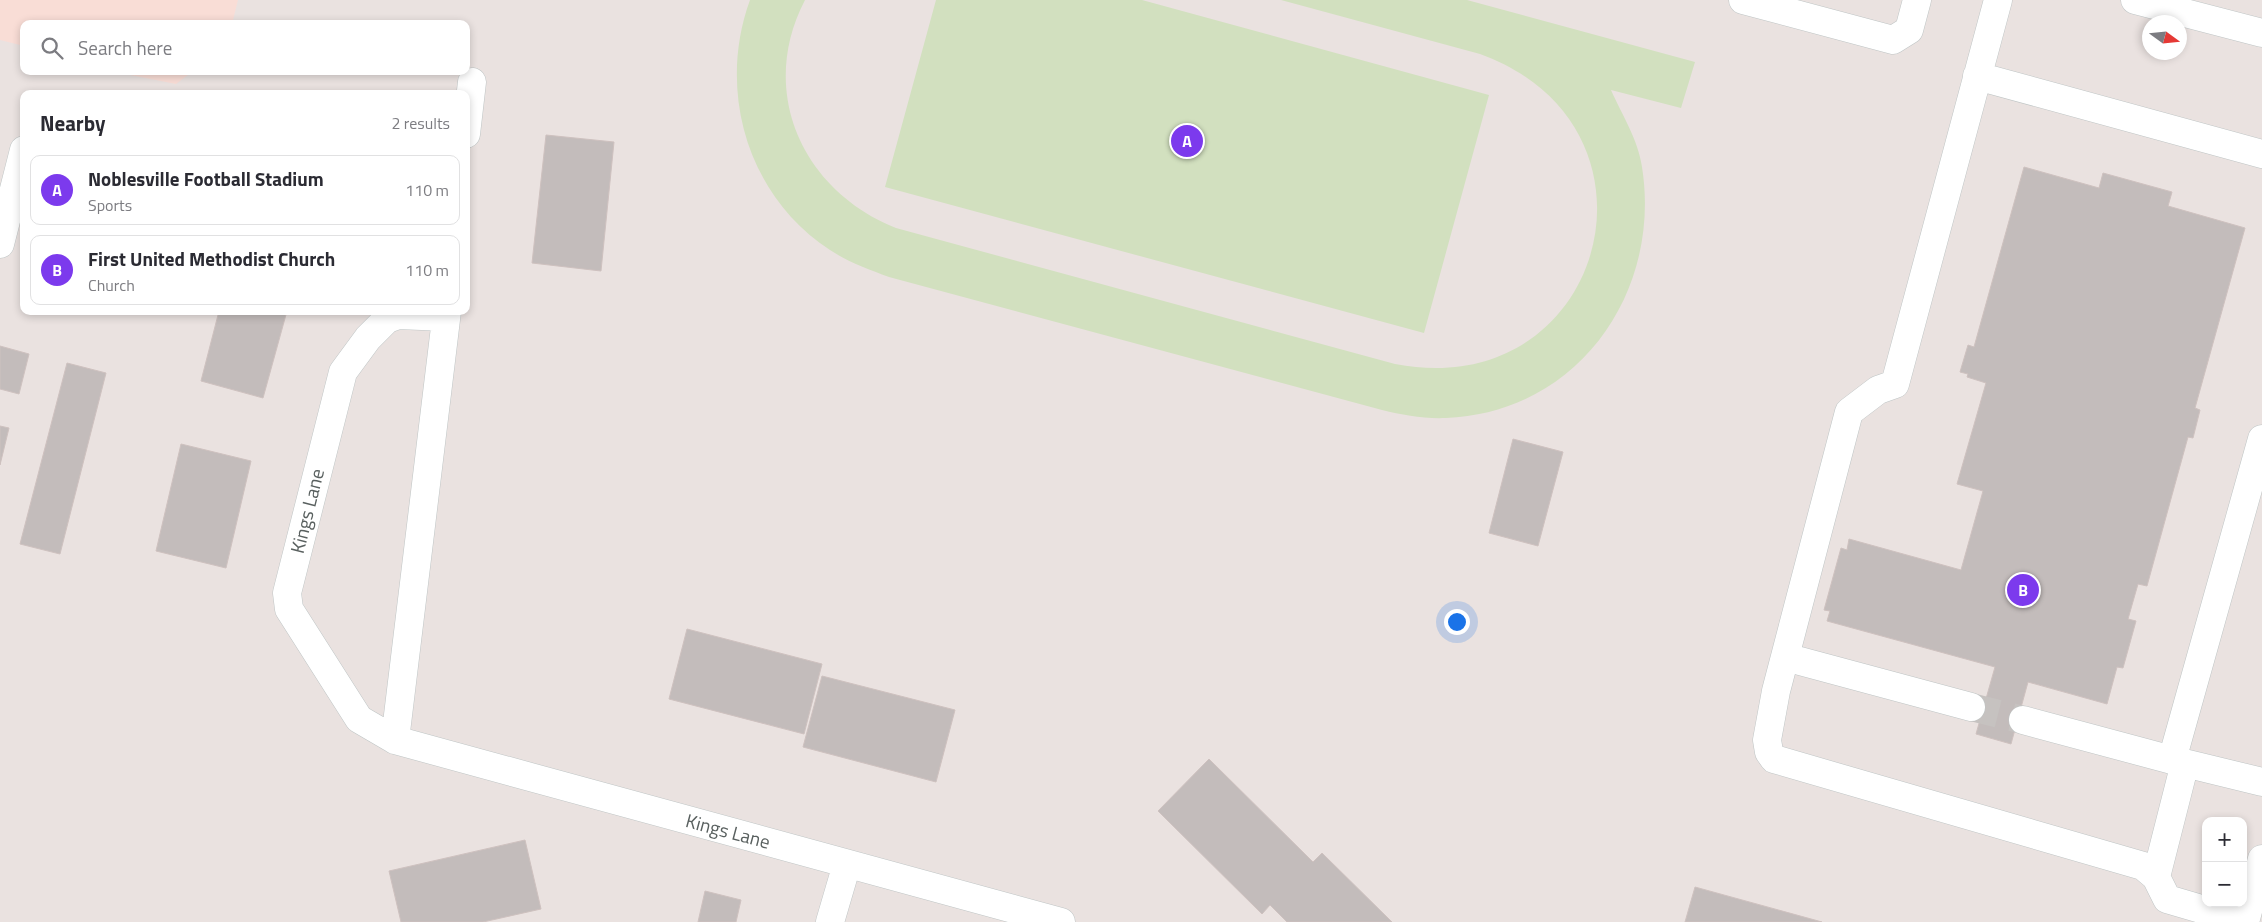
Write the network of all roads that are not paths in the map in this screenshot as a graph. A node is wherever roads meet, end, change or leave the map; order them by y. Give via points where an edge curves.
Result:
1 (1743, 0) edge
2 (1916, 0) edge
3 (1998, 0) edge
4 (2135, 0) edge
5 (2262, 33) edge
6 (1977, 76) junction
7 (472, 82) dead end
8 (470, 99) edge
9 (2262, 154) edge
10 (20, 166) edge
11 (0, 244) edge
12 (398, 315) edge
13 (446, 315) edge
14 (2262, 439) edge
15 (1785, 657) junction
16 (1972, 707) tunnel mouth
17 (2023, 720) tunnel mouth
18 (395, 740) junction
19 (2178, 761) junction
20 (2262, 782) edge
21 (2262, 859) edge
22 (847, 864) junction
23 (2156, 877) junction
24 (830, 922) edge
25 (1062, 922) edge
26 (2245, 922) edge

1 - 2 street via 1893,40 1909,30
3 - 6 street
4 - 5 street
6 - 9 street
6 - 15 street via 1895,384 1878,390 1849,412
7 - 8 street
10 - 11 street
12 - 18 street, Kings Lane via 387,319 368,338 343,372 287,593 289,609 359,719
13 - 18 street, Kings Lane
14 - 19 street
15 - 16 street
15 - 23 street via 1766,740 1768,752 1774,759 2143,866
17 - 19 street
18 - 22 street, Kings Lane
19 - 20 street
19 - 23 street
21 - 26 street
22 - 24 street
22 - 25 street, Kings Lane
23 - 26 street via 2167,899

